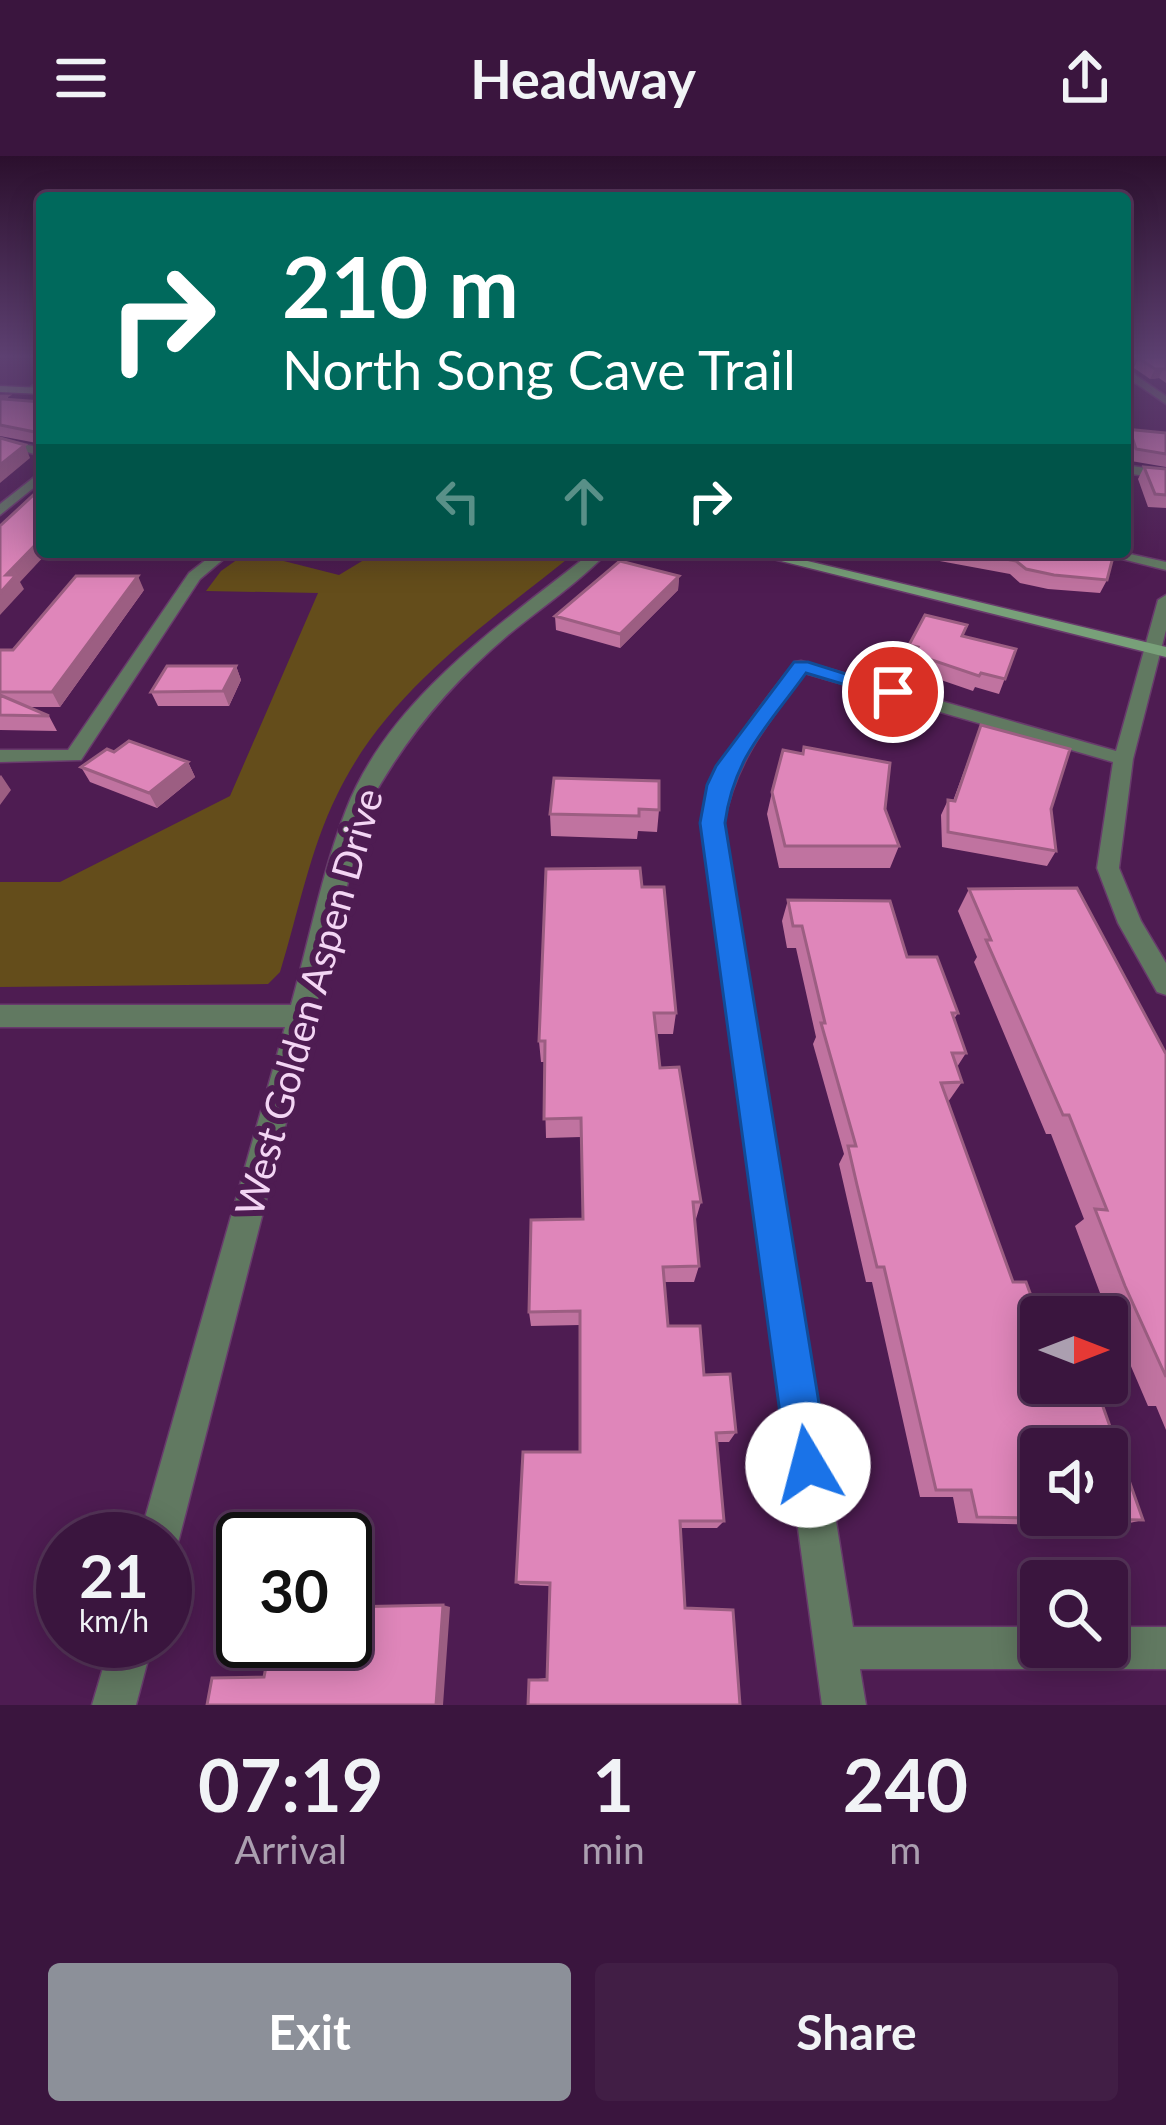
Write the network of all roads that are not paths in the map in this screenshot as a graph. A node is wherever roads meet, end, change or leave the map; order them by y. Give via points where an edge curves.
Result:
1 (0, 442) edge
2 (36, 451) edge
3 (1131, 471) edge
4 (1166, 475) edge
5 (36, 480) edge
6 (0, 512) edge
7 (217, 558) edge
8 (594, 558) edge
9 (777, 558) edge
10 (1129, 558) edge
11 (1166, 566) edge
12 (1166, 600) edge
13 (1160, 650) edge
14 (0, 756) edge
15 (1123, 759) junction
16 (1163, 976) edge
17 (0, 1016) edge
18 (300, 1016) junction
19 (166, 1512) edge
20 (835, 1648) junction
21 (1166, 1648) edge
22 (124, 1668) edge
23 (114, 1705) edge
24 (844, 1705) edge

1 - 2 street
3 - 4 street
5 - 6 street
7 - 14 street via 194,576 74,756
8 - 18 street, West Golden Aspen Drive via 442,682 397,735 357,808
9 - 13 street
10 - 11 street
12 - 13 street
13 - 15 street
15 - 16 street via 1108,868
15 - 20 street via 801,666 718,785 712,823
17 - 18 street
18 - 19 street, West Golden Aspen Drive
20 - 21 street
20 - 24 street
22 - 23 street

